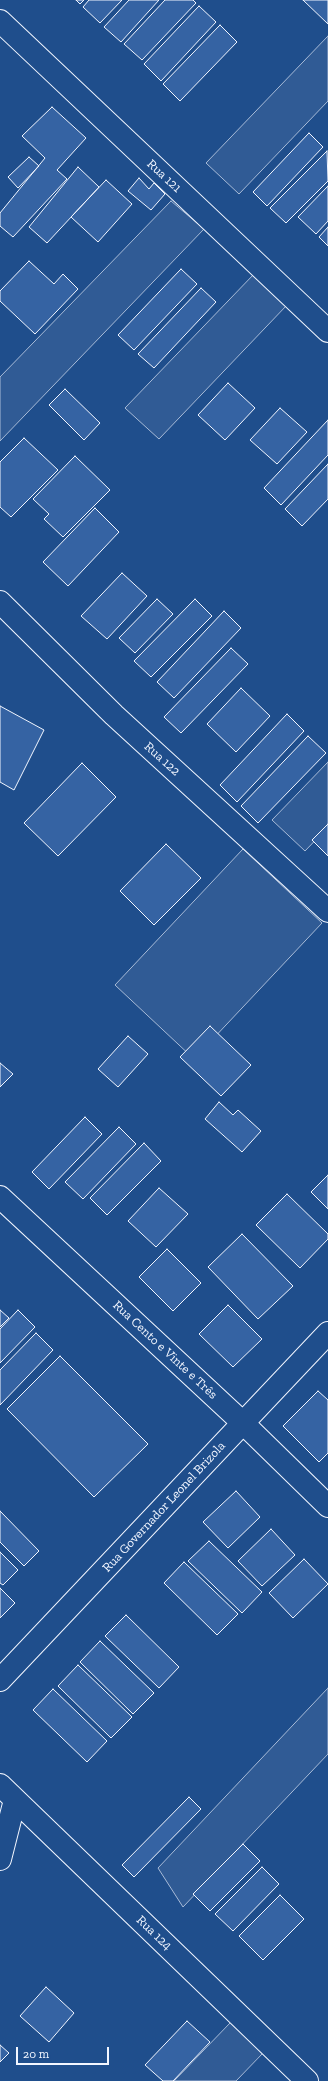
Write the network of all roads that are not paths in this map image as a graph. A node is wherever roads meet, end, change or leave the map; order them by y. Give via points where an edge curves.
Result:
1 (0, 21) edge
2 (328, 331) edge
3 (0, 602) edge
4 (328, 911) edge
5 (0, 1197) edge
6 (328, 1334) edge
7 (243, 1423) junction
8 (328, 1506) edge
9 (0, 1680) edge
10 (8, 1792) edge
11 (0, 1859) edge
12 (307, 2081) edge

1 - 2 street, Rua 121
3 - 4 street, Rua 122 via 114,715
5 - 7 street, Rua Cento e Vinte e Três
6 - 7 street, Rua Governador Leonel Brizola
7 - 8 street, Rua Cento e Vinte e Três
7 - 9 street, Rua Governador Leonel Brizola
10 - 11 street
10 - 12 street, Rua 124

